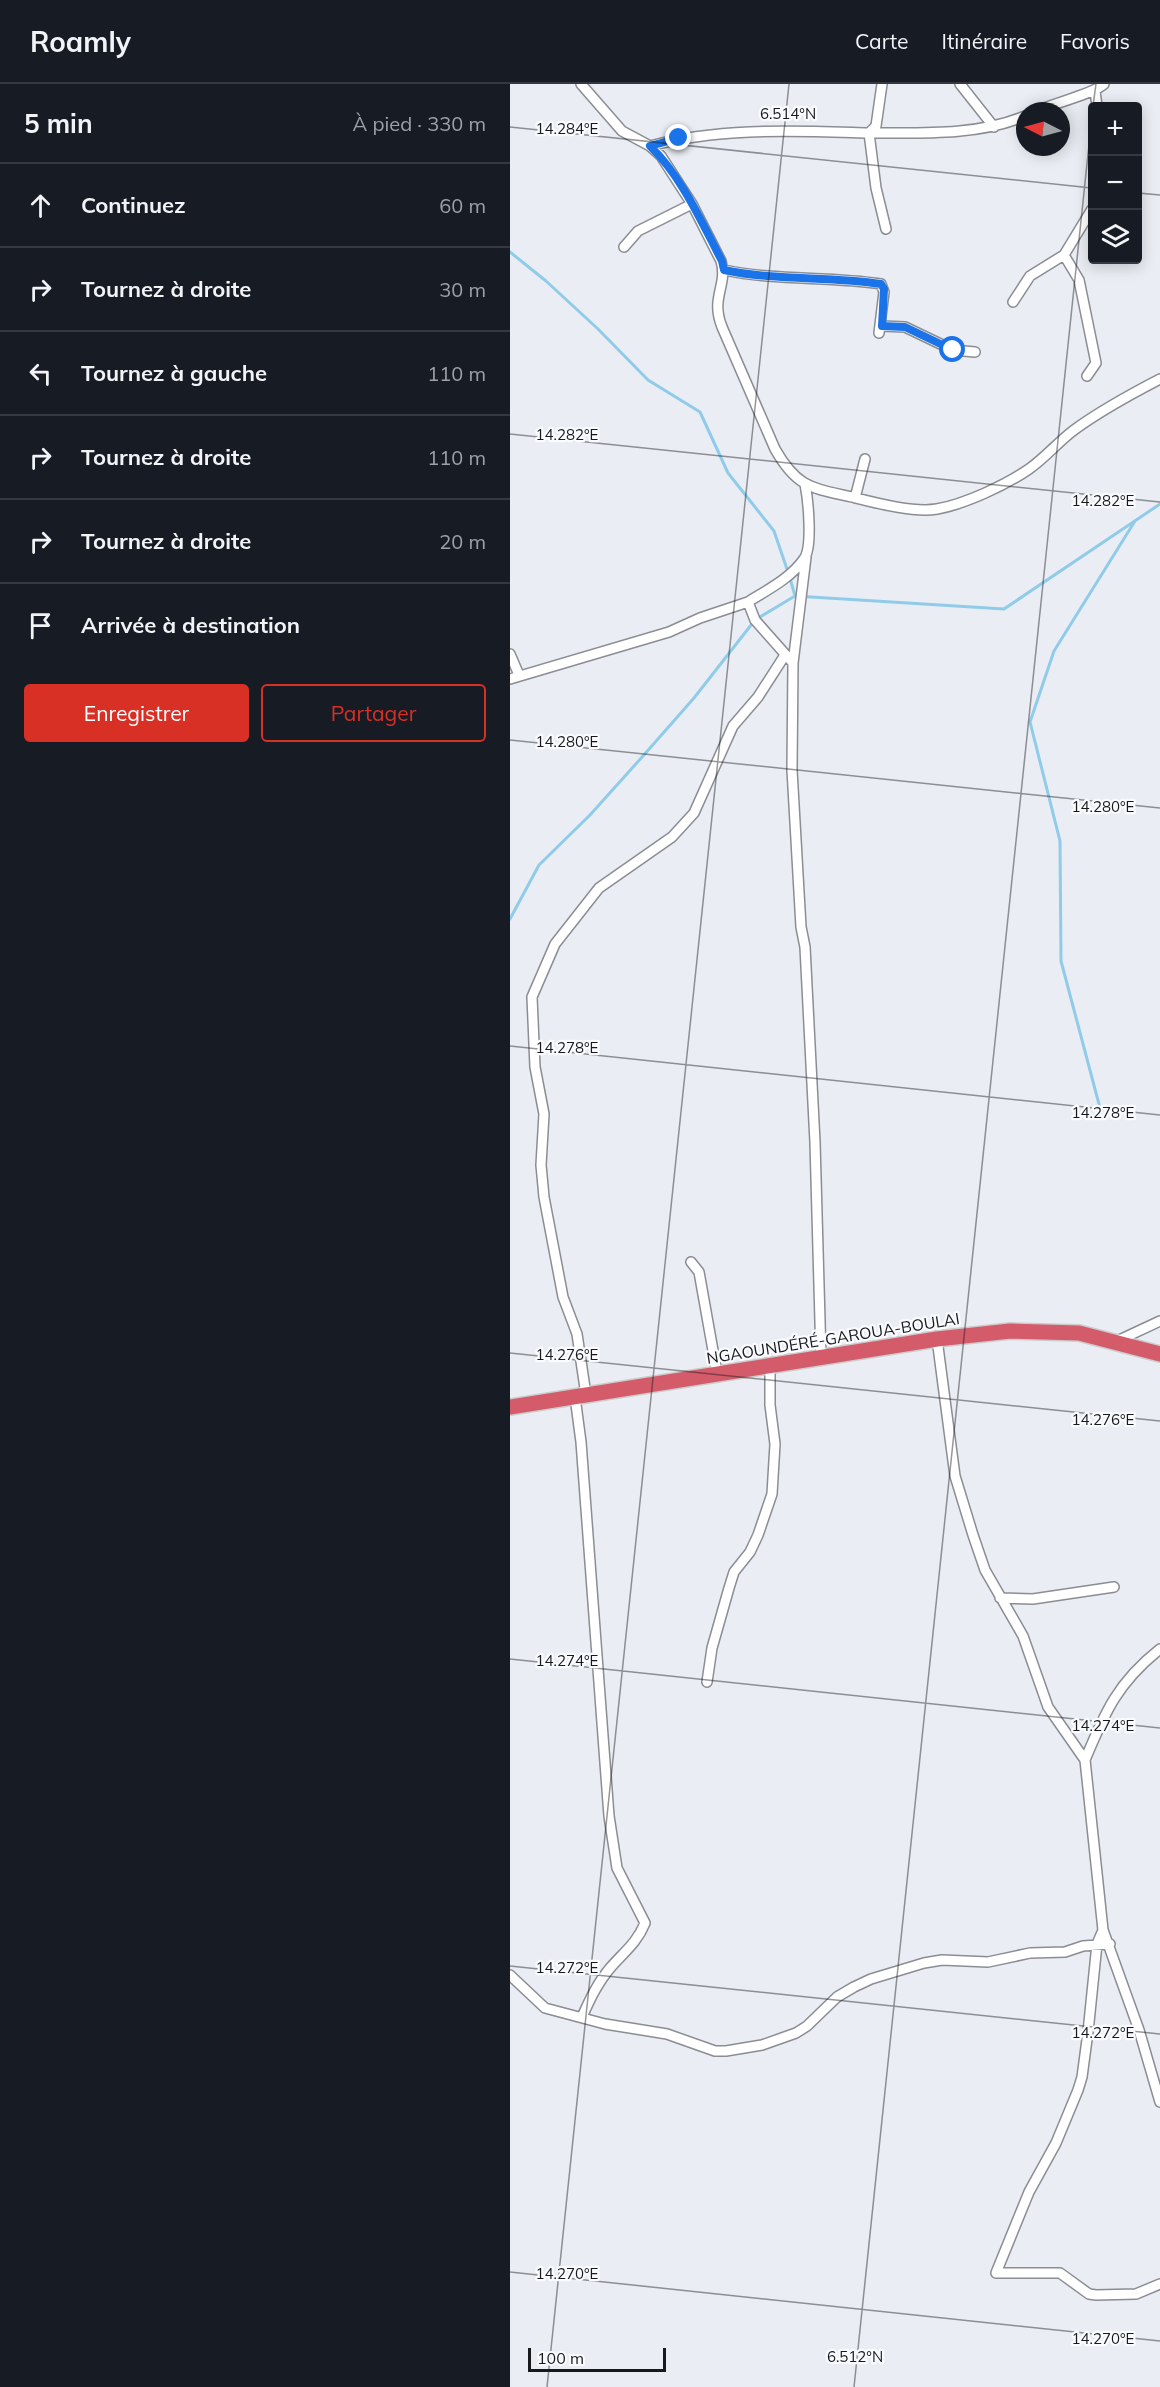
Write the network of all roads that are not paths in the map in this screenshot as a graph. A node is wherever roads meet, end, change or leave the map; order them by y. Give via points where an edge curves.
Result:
1 (580, 84) edge
2 (960, 84) edge
3 (1104, 84) edge
4 (881, 85) edge
5 (1095, 91) junction
6 (1058, 102) edge
7 (1096, 102) edge
8 (1016, 119) edge
9 (994, 127) junction
10 (869, 133) junction
11 (650, 146) junction
12 (692, 204) junction
13 (1091, 210) edge
14 (886, 229) dead end
15 (624, 247) dead end
16 (1064, 255) junction
17 (724, 270) junction
18 (1012, 302) dead end
19 (975, 352) dead end
20 (1087, 376) dead end
21 (1160, 379) edge
22 (865, 459) dead end
23 (805, 484) junction
24 (855, 498) junction
25 (806, 557) junction
26 (748, 602) junction
27 (510, 654) edge
28 (785, 655) junction
29 (793, 663) junction
30 (514, 677) edge
31 (691, 1262) dead end
32 (1160, 1321) edge
33 (937, 1339) junction
34 (1115, 1342) junction
35 (1160, 1354) edge
36 (821, 1358) junction
37 (770, 1365) junction
38 (717, 1373) junction
39 (580, 1396) junction
40 (510, 1407) edge
41 (1114, 1587) dead end
42 (1000, 1598) junction
43 (1160, 1649) edge
44 (706, 1682) dead end
45 (1085, 1760) junction
46 (1103, 1930) junction
47 (1097, 1944) junction
48 (1110, 1944) junction
49 (510, 1975) edge
50 (582, 2017) junction
51 (1160, 2102) edge
52 (1160, 2284) edge

1 - 11 street via 622,131
2 - 9 street
3 - 5 street
4 - 10 street via 876,126
5 - 6 street
5 - 7 street
8 - 9 street
9 - 10 street
10 - 11 street via 700,134
10 - 14 street
11 - 12 street via 661,156
12 - 15 street via 638,231
12 - 17 street
13 - 16 street
16 - 18 street via 1030,276
16 - 20 street via 1079,280 1096,363
17 - 19 street via 881,284 881,329 905,327 953,350
17 - 23 street via 717,316 775,449 790,473
21 - 24 street via 1072,431 1029,469 968,499 936,509 917,509
22 - 24 street
23 - 24 street
23 - 25 street via 810,514
25 - 26 street via 790,574
25 - 29 street
26 - 28 street via 755,620
26 - 30 street via 669,632
27 - 30 street
28 - 29 street
28 - 39 street via 758,697 733,726 694,813 672,837 599,888 555,944 532,997 536,1075 544,1114 544,1197 563,1297 577,1334
29 - 36 street via 792,770 805,947
31 - 38 street via 699,1272
32 - 34 street
33 - 34 highway, NGAOUNDÉRÉ-GAROUA-BOULAI via 1047,1331
33 - 36 highway, NGAOUNDÉRÉ-GAROUA-BOULAI
33 - 42 street via 955,1476 985,1570
34 - 35 highway, NGAOUNDÉRÉ-GAROUA-BOULAI
36 - 37 highway, NGAOUNDÉRÉ-GAROUA-BOULAI
37 - 38 highway, NGAOUNDÉRÉ-GAROUA-BOULAI
37 - 44 street via 775,1444 772,1494 750,1552 734,1572
38 - 39 highway, NGAOUNDÉRÉ-GAROUA-BOULAI
39 - 40 highway, NGAOUNDÉRÉ-GAROUA-BOULAI
39 - 50 street via 613,1852 623,1884 645,1923 627,1953 600,1981
41 - 42 street via 1033,1599
42 - 45 street via 1023,1636 1048,1707
43 - 45 street via 1130,1675 1108,1708
45 - 46 street
46 - 47 street
46 - 48 street
47 - 48 street
47 - 50 street via 988,1962 924,1963 854,1987 796,2033 738,2050 715,2051 667,2034
47 - 52 street via 1078,2090 1056,2143 1029,2192 996,2273 1060,2273 1096,2295 1136,2294
48 - 51 street
49 - 50 street via 545,2008

